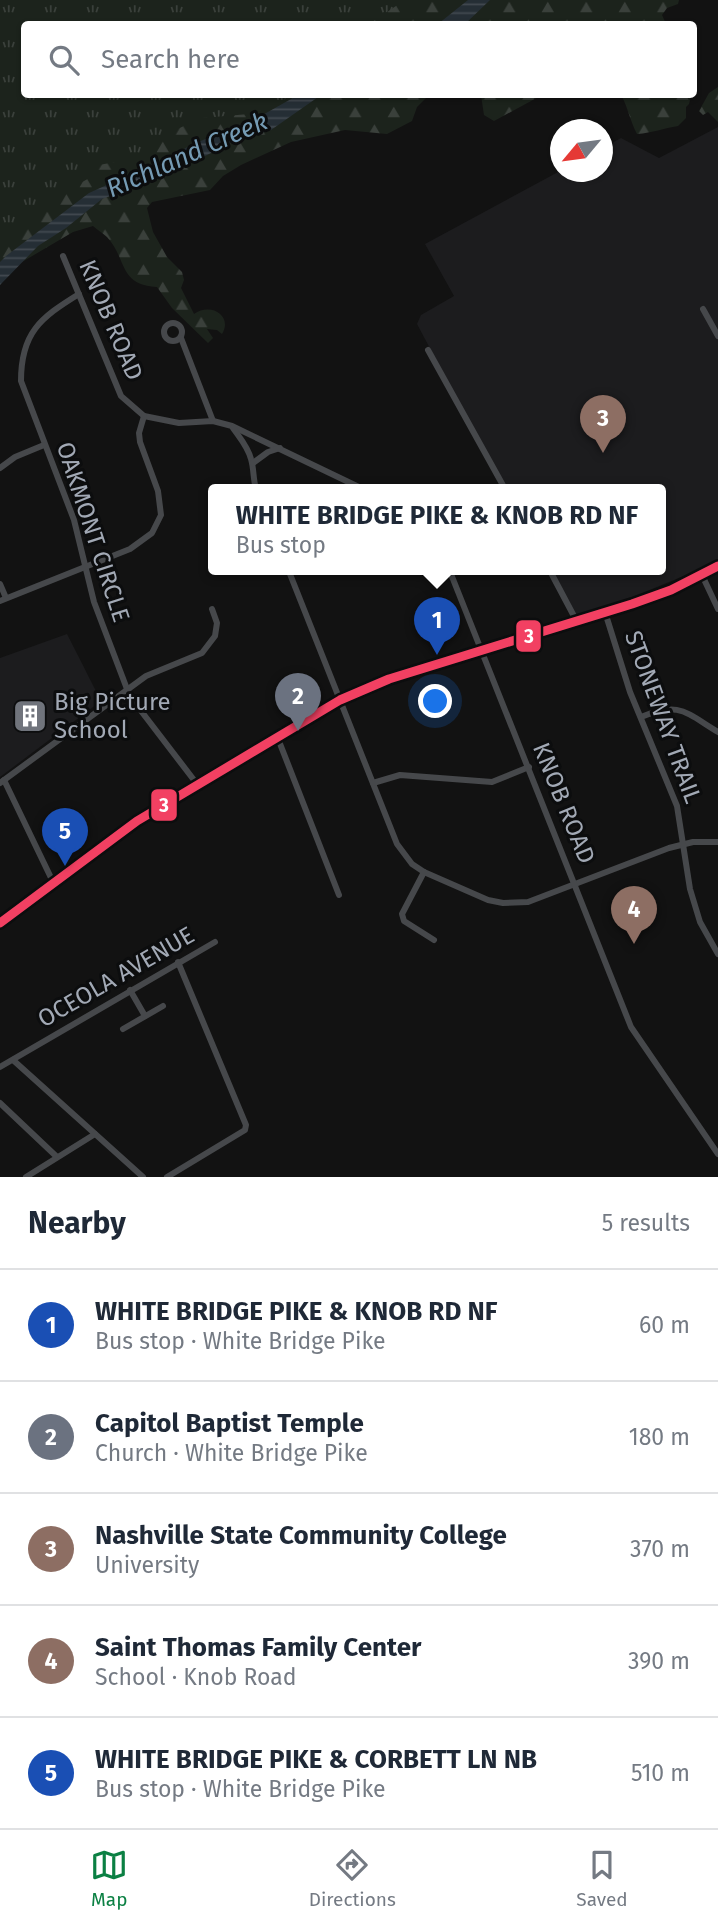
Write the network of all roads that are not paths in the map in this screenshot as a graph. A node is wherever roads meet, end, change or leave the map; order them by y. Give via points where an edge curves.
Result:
1 (63, 256) dead end
2 (79, 294) junction
3 (703, 309) dead end
4 (718, 336) edge
5 (181, 338) dead end
6 (428, 350) dead end
7 (145, 416) junction
8 (213, 421) junction
9 (232, 426) junction
10 (44, 445) junction
11 (281, 448) junction
12 (253, 463) junction
13 (0, 468) edge
14 (254, 484) edge
15 (353, 484) edge
16 (502, 484) edge
17 (718, 566) edge
18 (84, 567) junction
19 (290, 575) edge
20 (451, 575) edge
21 (552, 575) edge
22 (702, 575) junction
23 (0, 584) edge
24 (3, 600) edge
25 (212, 609) dead end
26 (718, 609) edge
27 (605, 612) junction
28 (576, 620) junction
29 (482, 649) junction
30 (127, 690) junction
31 (340, 700) junction
32 (641, 717) junction
33 (718, 732) edge
34 (277, 736) junction
35 (529, 767) junction
36 (2, 782) edge
37 (373, 783) junction
38 (197, 784) junction
39 (718, 842) edge
40 (684, 844) junction
41 (424, 872) junction
42 (54, 884) junction
43 (576, 884) junction
44 (340, 895) dead end
45 (0, 923) edge
46 (434, 940) dead end
47 (215, 942) dead end
48 (718, 954) edge
49 (178, 962) junction
50 (130, 990) junction
51 (163, 1006) dead end
52 (145, 1016) junction
53 (123, 1029) dead end
54 (13, 1060) junction
55 (0, 1067) edge
56 (0, 1102) edge
57 (95, 1134) junction
58 (718, 1154) edge
59 (57, 1157) junction
60 (38, 1169) junction
61 (26, 1177) edge
62 (43, 1177) edge
63 (143, 1177) edge
64 (167, 1177) edge

1 - 2 street, KNOB ROAD
2 - 7 street, KNOB ROAD via 121,396
2 - 10 street, OAKMONT CIRCLE via 40,321 21,360 23,389
3 - 4 street
5 - 8 street
6 - 16 street
7 - 8 street, KNOB ROAD via 179,424
7 - 18 street via 140,442 161,515 143,542
8 - 9 street, KNOB ROAD
9 - 11 street, KNOB ROAD
9 - 12 street
10 - 13 street
10 - 18 street, OAKMONT CIRCLE via 74,520
11 - 12 street
11 - 15 street, KNOB ROAD
12 - 14 street
17 - 22 main road
18 - 24 street
18 - 30 street, OAKMONT CIRCLE
19 - 31 street
20 - 29 street, KNOB ROAD
21 - 28 street
22 - 26 street
22 - 27 main road
23 - 24 street
25 - 30 street via 215,636 202,653 156,670
27 - 28 main road
27 - 32 street, STONEWAY TRAIL
28 - 29 main road
29 - 31 main road via 388,679
29 - 35 street, KNOB ROAD
30 - 36 street
30 - 38 street, OAKMONT CIRCLE
31 - 34 main road
31 - 37 street
32 - 33 street via 667,707 678,709
32 - 40 street, STONEWAY TRAIL via 677,806
34 - 38 main road
34 - 44 street
35 - 37 street via 492,782 400,775
35 - 43 street, KNOB ROAD
36 - 42 street
37 - 41 street via 397,844
38 - 42 main road via 137,821
39 - 40 street
40 - 43 street
40 - 48 street, STONEWAY TRAIL via 700,922
41 - 43 street via 503,903 540,899
41 - 46 street via 402,914 404,921
42 - 45 main road
43 - 58 street, KNOB ROAD via 631,1027
47 - 49 street, OCEOLA AVENUE
49 - 50 street, OCEOLA AVENUE
49 - 64 street via 246,1125 245,1130
50 - 52 street
50 - 54 street, OCEOLA AVENUE
51 - 52 street
52 - 53 street
54 - 55 street, OCEOLA AVENUE
54 - 57 street
56 - 59 street
57 - 59 street
57 - 63 street
59 - 60 street
60 - 61 street
60 - 62 street

